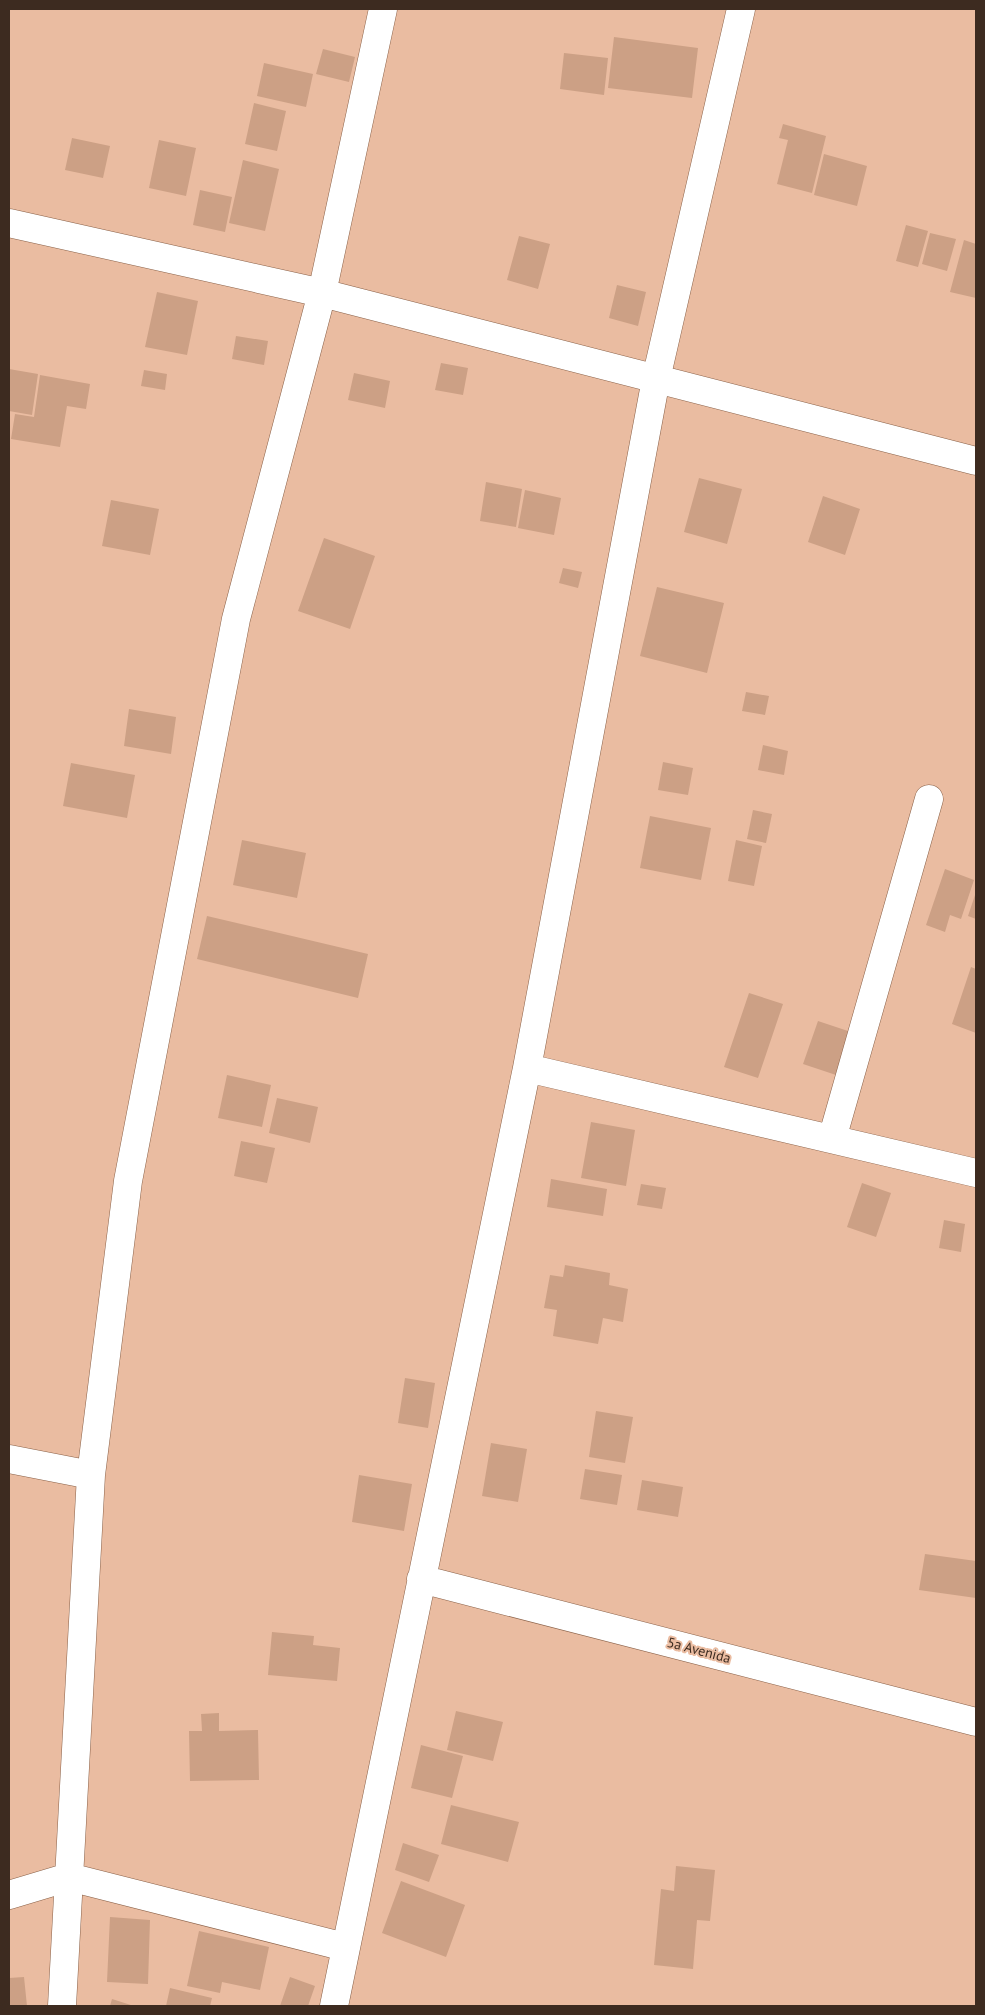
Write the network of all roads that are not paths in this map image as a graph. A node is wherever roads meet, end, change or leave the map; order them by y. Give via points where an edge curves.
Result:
1 (383, 9) edge
2 (741, 9) edge
3 (9, 223) edge
4 (322, 293) junction
5 (656, 379) junction
6 (976, 461) edge
7 (929, 799) dead end
8 (527, 1068) junction
9 (832, 1139) junction
10 (976, 1173) edge
11 (9, 1459) edge
12 (91, 1474) junction
13 (421, 1579) junction
14 (976, 1722) edge
15 (70, 1877) junction
16 (9, 1895) edge
17 (345, 1947) junction
18 (62, 2006) edge
19 (334, 2006) edge

1 - 4 street
2 - 5 street
3 - 4 street
4 - 5 street
4 - 12 street via 236,618 128,1181
5 - 6 street
5 - 8 street
7 - 9 street
8 - 9 street
8 - 13 street
9 - 10 street
11 - 12 street
12 - 15 street
13 - 14 street, 5a Avenida
13 - 17 street
15 - 16 street
15 - 17 street
15 - 18 street
17 - 19 street

